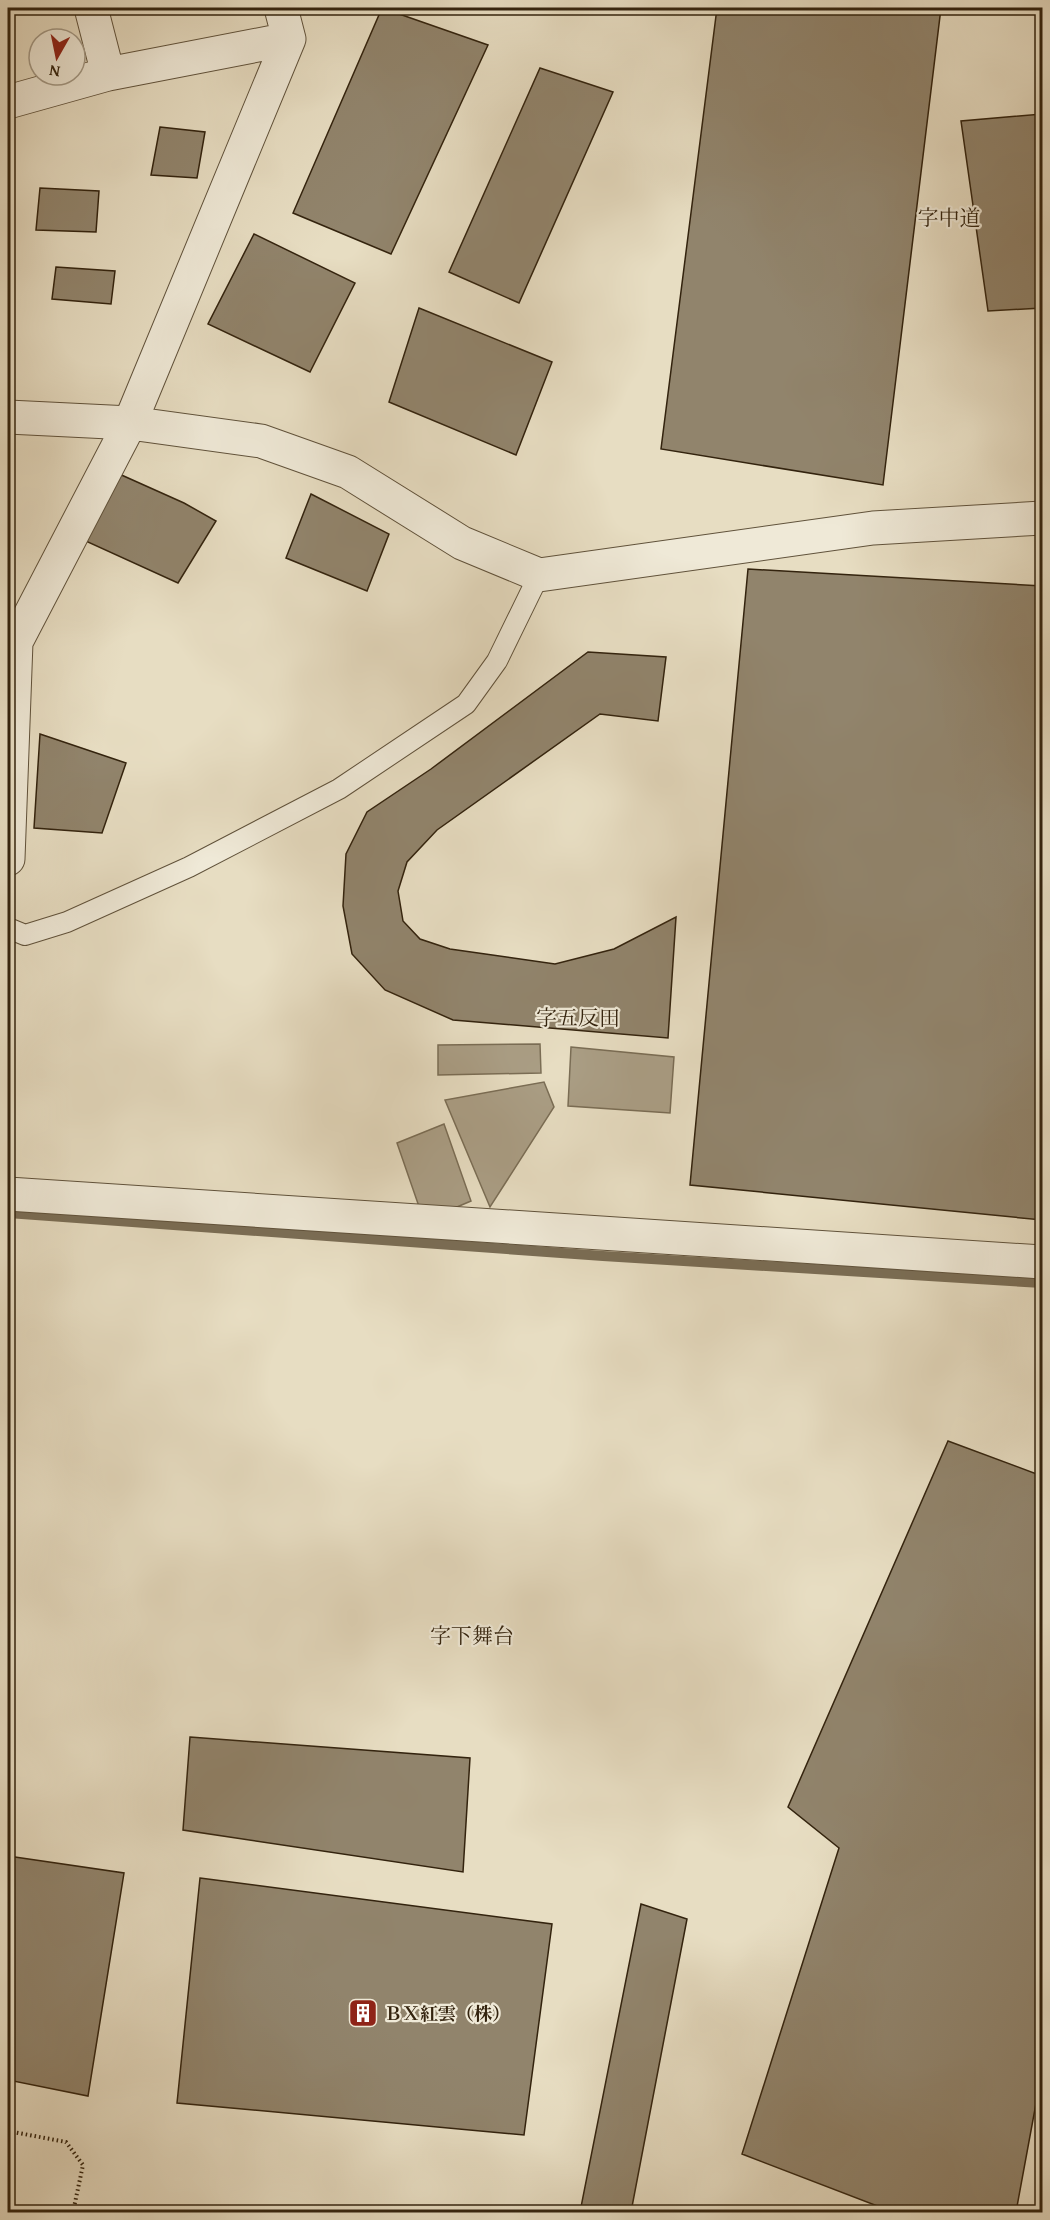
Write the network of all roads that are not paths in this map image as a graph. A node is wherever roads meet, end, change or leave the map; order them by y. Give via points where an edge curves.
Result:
1 (91, 8) edge
2 (281, 8) edge
3 (289, 39) junction
4 (108, 74) junction
5 (8, 102) edge
6 (8, 417) edge
7 (130, 423) junction
8 (1042, 518) edge
9 (539, 575) junction
10 (8, 859) edge
11 (8, 928) edge
12 (8, 1194) edge
13 (1042, 1262) edge

1 - 4 street
2 - 3 street
3 - 4 street
3 - 7 street
4 - 5 street
6 - 7 street
7 - 9 street via 261,441 348,472 462,543
7 - 10 street via 16,642
8 - 9 street via 873,528
9 - 11 lane via 497,661 466,704 339,789 189,867 66,922 25,935
12 - 13 street

